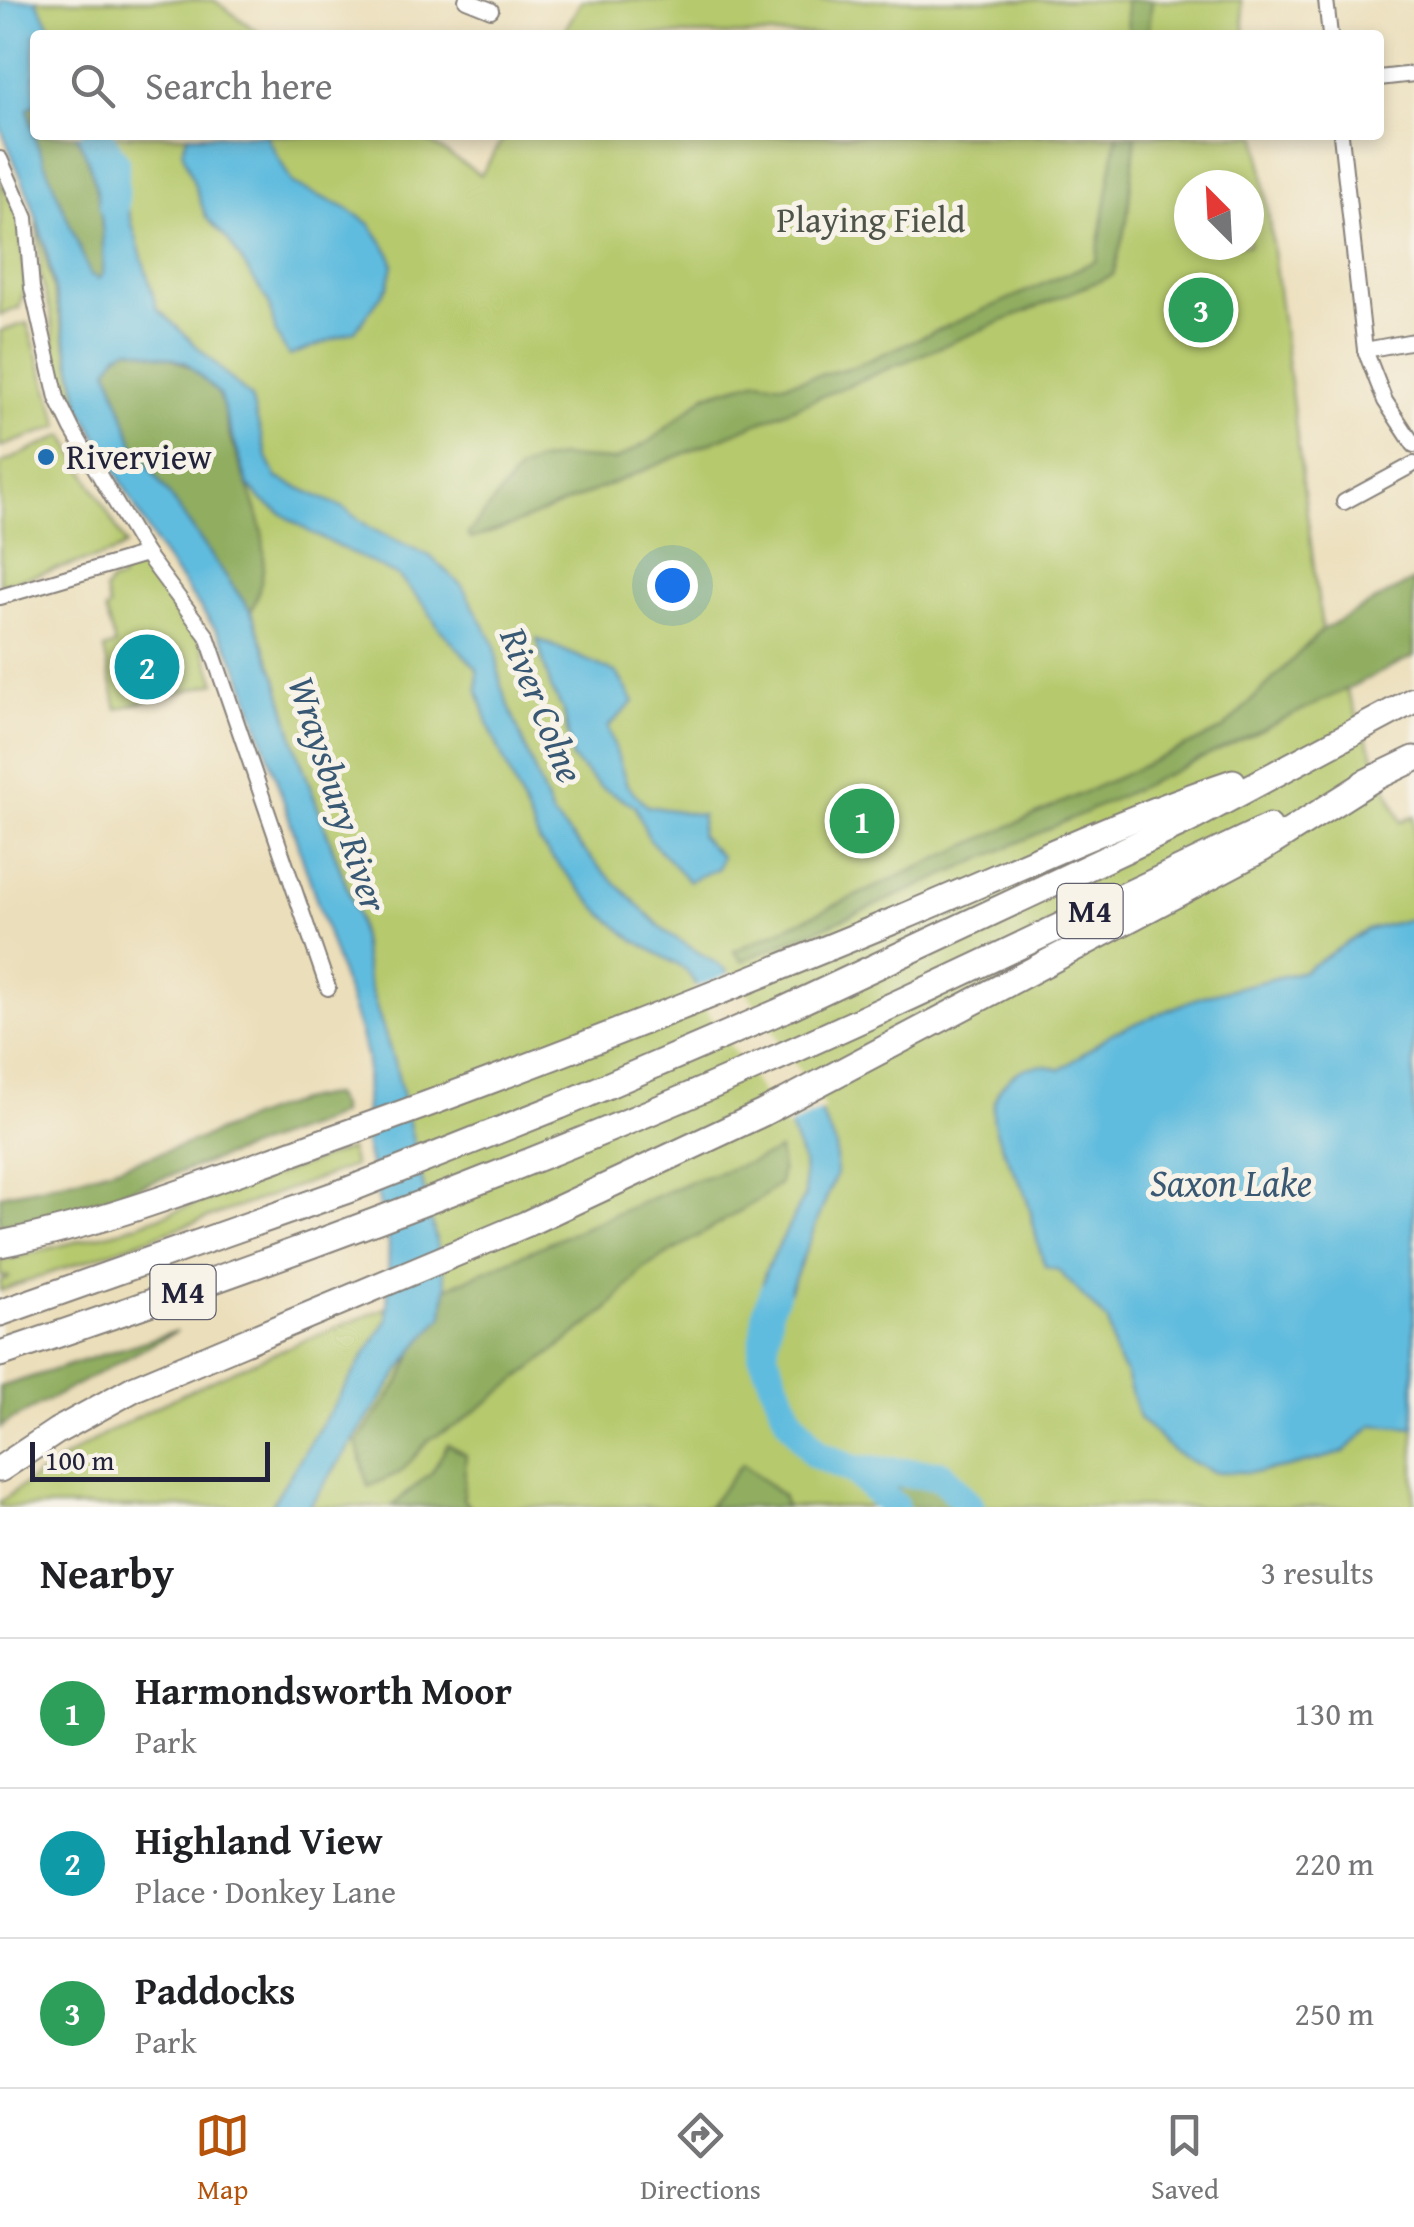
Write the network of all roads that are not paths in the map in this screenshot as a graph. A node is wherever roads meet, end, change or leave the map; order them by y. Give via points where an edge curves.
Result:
1 (466, 0) edge
2 (1326, 0) edge
3 (490, 10) dead end
4 (1329, 30) edge
5 (1414, 74) edge
6 (1384, 77) edge
7 (1343, 140) edge
8 (0, 158) edge
9 (1414, 341) edge
10 (1365, 350) junction
11 (1414, 445) edge
12 (1414, 464) edge
13 (1344, 502) dead end
14 (146, 554) junction
15 (0, 596) edge
16 (1414, 700) edge
17 (1414, 759) edge
18 (1299, 760) junction
19 (1376, 777) junction
20 (328, 988) dead end
21 (0, 1244) edge
22 (0, 1313) edge
23 (0, 1354) edge
24 (0, 1469) edge

1 - 3 street
2 - 4 street
5 - 6 street
7 - 10 street
8 - 14 street via 26,218 32,288 58,398
9 - 10 street
10 - 11 street via 1385,400
12 - 13 street
14 - 15 street
14 - 20 street via 207,636
16 - 18 highway, M4
17 - 19 highway, M4
18 - 21 highway via 1156,808 757,976 418,1108 118,1213
18 - 22 highway, M4 via 1189,820 719,1038 424,1161
19 - 23 highway, M4 via 741,1074 434,1201
19 - 24 highway via 1262,849 763,1113 444,1260 134,1388

